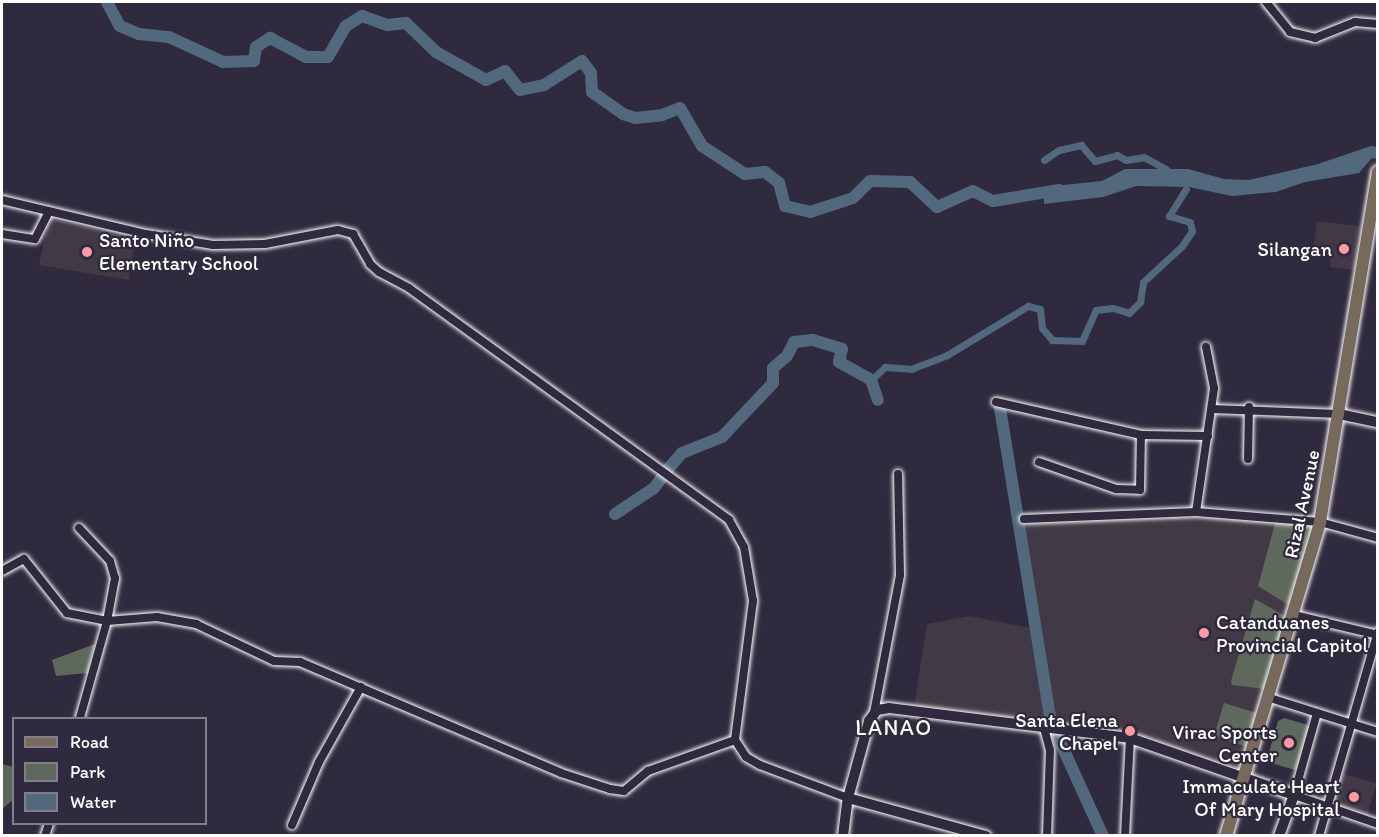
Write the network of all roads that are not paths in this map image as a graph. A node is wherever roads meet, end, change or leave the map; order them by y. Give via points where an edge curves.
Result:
1 (1266, 2) edge
2 (1377, 24) edge
3 (1377, 172) edge
4 (2, 200) edge
5 (49, 211) junction
6 (2, 234) edge
7 (1206, 347) dead end
8 (996, 402) dead end
9 (1249, 408) junction
10 (1212, 409) junction
11 (1338, 414) junction
12 (1377, 422) edge
13 (1141, 435) junction
14 (1208, 436) junction
15 (1248, 459) dead end
16 (1039, 462) dead end
17 (898, 474) dead end
18 (1196, 512) junction
19 (1024, 519) dead end
20 (1320, 522) junction
21 (79, 528) dead end
22 (1377, 538) edge
23 (2, 571) edge
24 (1294, 615) junction
25 (107, 621) junction
26 (1377, 634) edge
27 (361, 687) junction
28 (1270, 698) junction
29 (878, 711) junction
30 (1317, 713) junction
31 (80, 717) edge
32 (1351, 724) junction
33 (1050, 728) junction
34 (1377, 732) edge
35 (1130, 738) junction
36 (735, 741) junction
37 (1243, 776) junction
38 (1294, 795) junction
39 (848, 798) junction
40 (1327, 807) junction
41 (1377, 824) edge
42 (292, 825) dead end
43 (843, 836) edge
44 (986, 836) edge
45 (1047, 836) edge
46 (1125, 836) edge
47 (1226, 836) edge
48 (1279, 836) edge
49 (1319, 836) edge

1 - 2 street via 1290,32 1315,38 1355,22
3 - 11 main road, Rizal Avenue
4 - 5 street
5 - 6 street via 39,234 32,240
5 - 36 street via 213,245 265,244 345,230 353,234 379,272 409,288 729,520 744,547 753,601
7 - 10 street via 1215,379
8 - 13 street
9 - 10 street
9 - 11 street
9 - 15 street
10 - 14 street
11 - 12 street
11 - 20 main road, Rizal Avenue
13 - 14 street
13 - 16 street via 1140,490 1116,489
14 - 18 street
17 - 29 street via 900,575
18 - 19 street
18 - 20 street
20 - 22 street
20 - 24 main road, Rizal Avenue
21 - 25 street via 113,567
23 - 25 street via 24,560 67,613
24 - 26 street
24 - 28 main road, Rizal Avenue
25 - 27 street via 181,619 274,661 300,662
25 - 31 street
26 - 32 street
27 - 36 street via 561,773 610,789 624,791 648,771
27 - 42 street via 319,762
28 - 30 street
28 - 37 main road, Rizal Avenue
29 - 33 street
29 - 39 street
30 - 32 street
30 - 38 street
32 - 34 street
32 - 40 street
33 - 35 street
33 - 45 street
35 - 37 street
35 - 46 street
36 - 39 street via 746,757 760,765
37 - 38 street
37 - 47 main road, Rizal Avenue
38 - 40 street
38 - 48 street
39 - 43 street
39 - 44 street
40 - 41 street
40 - 49 street

